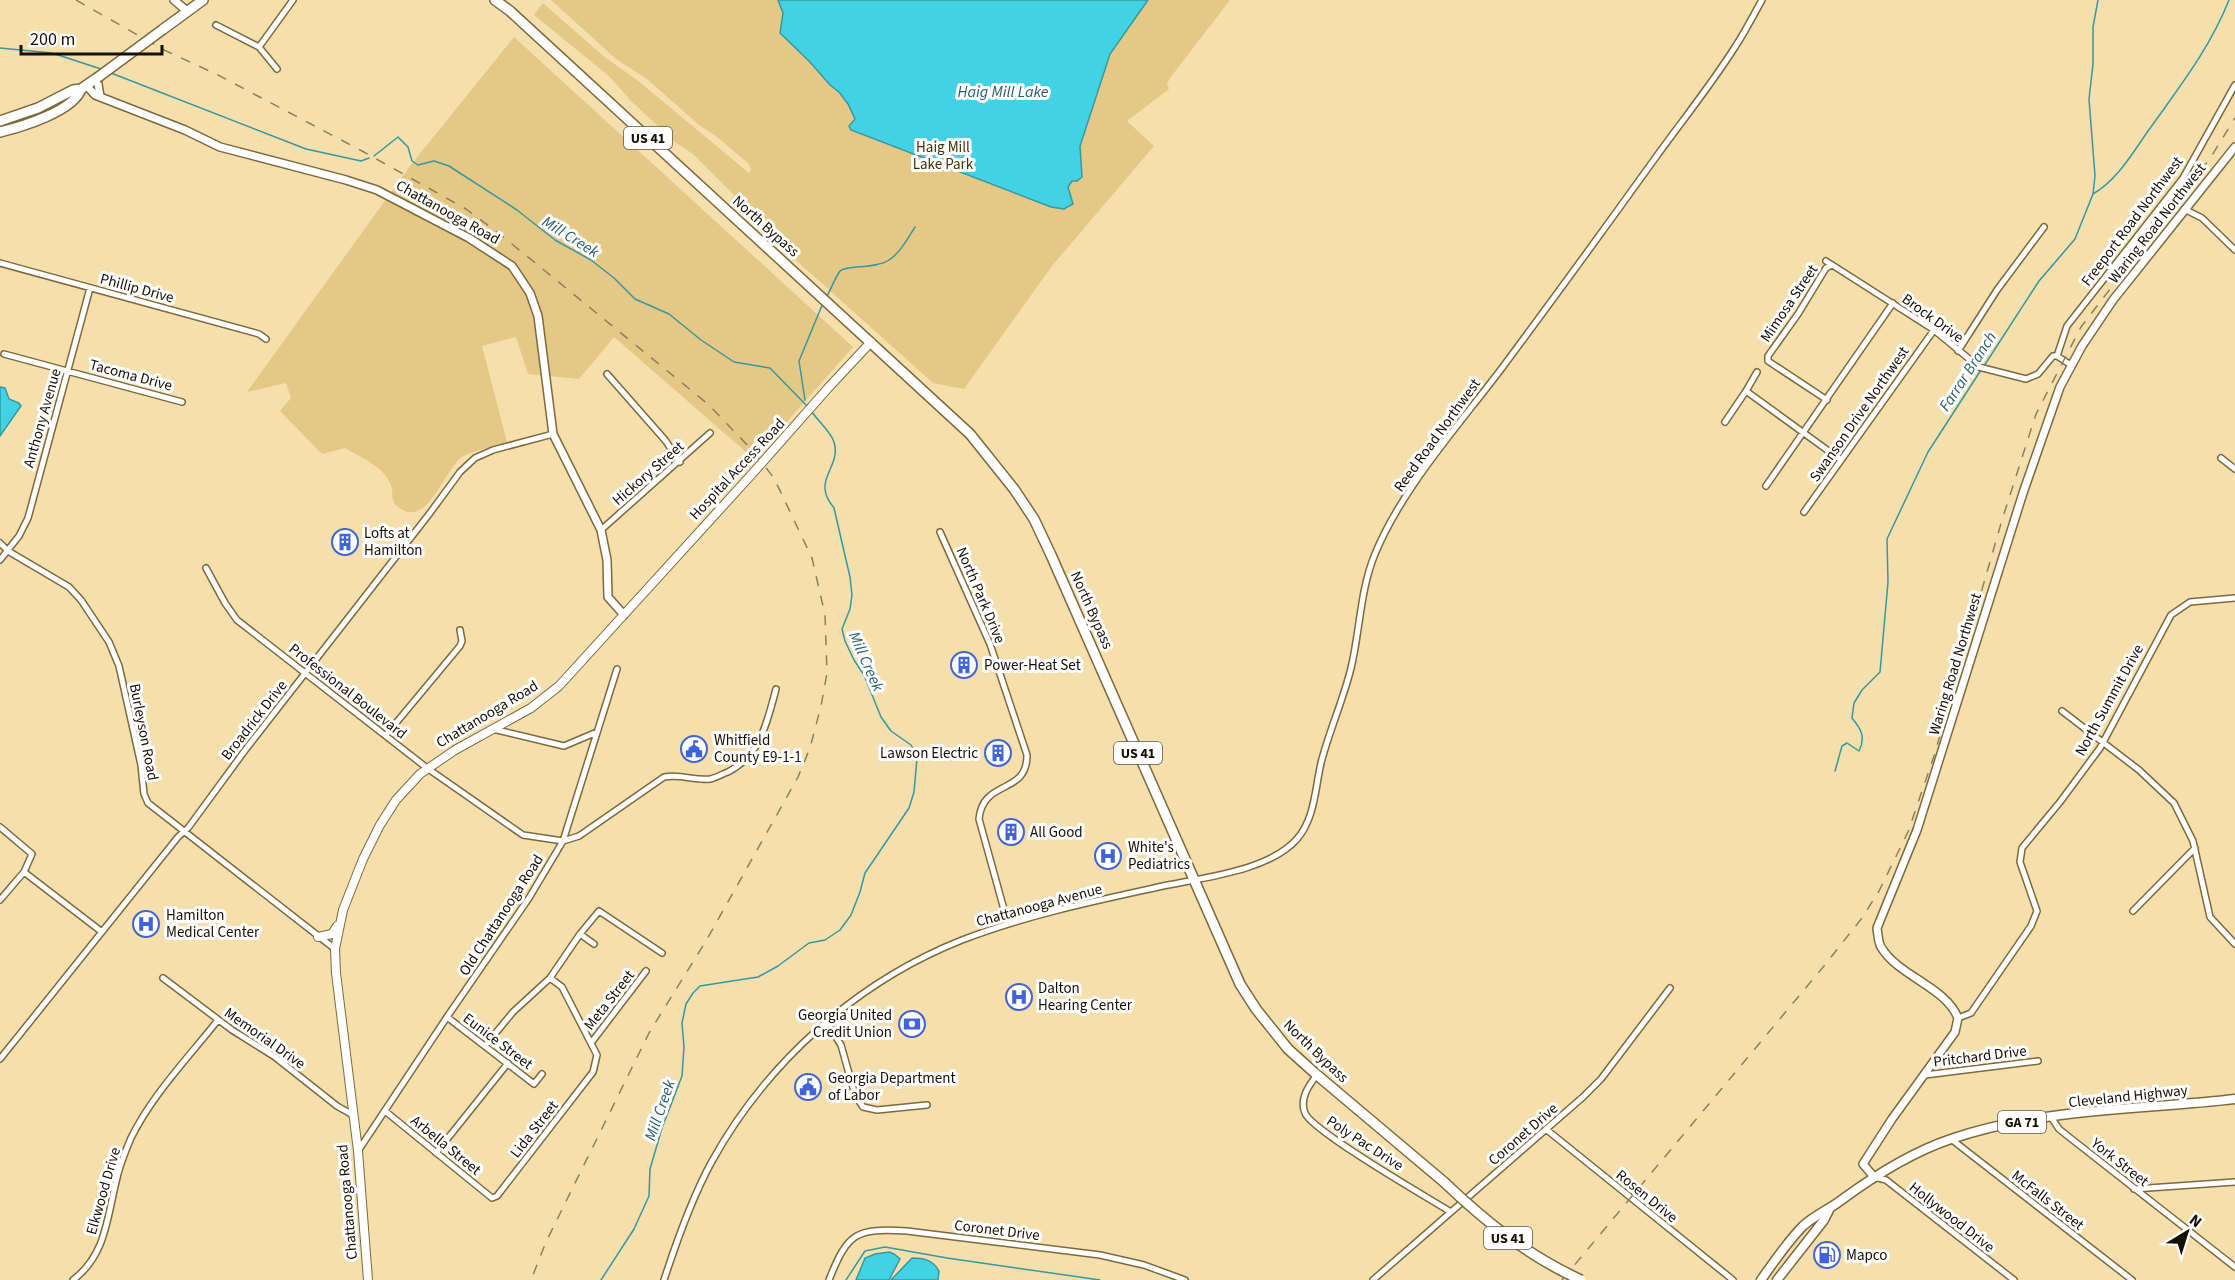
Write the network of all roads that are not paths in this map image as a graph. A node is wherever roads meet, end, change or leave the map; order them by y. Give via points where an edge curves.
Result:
1 (174, 0) edge
2 (203, 0) edge
3 (293, 0) edge
4 (495, 0) edge
5 (1762, 0) edge
6 (187, 11) junction
7 (216, 25) dead end
8 (259, 47) junction
9 (277, 69) dead end
10 (97, 78) junction
11 (2235, 85) edge
12 (83, 87) junction
13 (100, 96) junction
14 (0, 121) edge
15 (0, 132) edge
16 (2235, 147) edge
17 (2184, 209) junction
18 (2044, 227) dead end
19 (2235, 250) edge
20 (0, 263) edge
21 (1829, 263) joint
22 (90, 288) junction
23 (1893, 303) junction
24 (1934, 330) junction
25 (266, 339) dead end
26 (871, 342) junction
27 (1958, 351) junction
28 (4, 354) dead end
29 (2057, 356) junction
30 (2071, 365) junction
31 (68, 370) junction
32 (1757, 372) dead end
33 (607, 374) dead end
34 (1746, 391) junction
35 (1827, 400) junction
36 (182, 402) dead end
37 (1725, 422) dead end
38 (1805, 433) junction
39 (553, 434) junction
40 (710, 434) dead end
41 (2222, 458) dead end
42 (1841, 460) junction
43 (680, 462) junction
44 (2235, 469) edge
45 (1767, 486) dead end
46 (1804, 512) dead end
47 (601, 530) junction
48 (940, 532) dead end
49 (0, 543) edge
50 (8, 551) junction
51 (0, 560) edge
52 (206, 568) dead end
53 (2235, 598) edge
54 (624, 615) junction
55 (460, 630) dead end
56 (617, 669) dead end
57 (306, 674) junction
58 (776, 689) dead end
59 (2062, 711) dead end
60 (493, 729) junction
61 (597, 732) junction
62 (386, 735) junction
63 (2103, 742) junction
64 (427, 768) junction
65 (0, 827) edge
66 (184, 832) junction
67 (562, 841) junction
68 (2195, 848) junction
69 (24, 872) junction
70 (1193, 879) junction
71 (0, 900) edge
72 (2133, 911) dead end
73 (340, 922) junction
74 (1008, 924) junction
75 (102, 932) junction
76 (580, 933) junction
77 (318, 938) junction
78 (594, 944) dead end
79 (2235, 944) edge
80 (335, 949) junction
81 (662, 953) dead end
82 (646, 971) dead end
83 (163, 978) dead end
84 (550, 978) junction
85 (1670, 988) dead end
86 (447, 1017) junction
87 (1958, 1018) junction
88 (218, 1020) junction
89 (826, 1022) junction
90 (591, 1043) junction
91 (485, 1046) junction
92 (0, 1059) edge
93 (2037, 1060) dead end
94 (508, 1063) junction
95 (542, 1074) dead end
96 (1317, 1075) junction
97 (1925, 1075) junction
98 (2235, 1099) edge
99 (927, 1105) dead end
100 (385, 1111) junction
101 (353, 1115) junction
102 (2051, 1117) junction
103 (1546, 1130) junction
104 (1950, 1139) junction
105 (358, 1151) junction
106 (436, 1153) junction
107 (1875, 1177) junction
108 (2235, 1182) edge
109 (2134, 1189) junction
110 (492, 1198) joint
111 (1829, 1210) junction
112 (1451, 1212) junction
113 (2235, 1267) edge
114 (1785, 1270) junction
115 (73, 1280) edge
116 (368, 1280) edge
117 (664, 1280) edge
118 (829, 1280) edge
119 (1185, 1280) edge
120 (1373, 1280) edge
121 (1581, 1280) edge
122 (1732, 1280) edge
123 (1761, 1280) edge
124 (1777, 1280) edge
125 (1786, 1280) edge
126 (2014, 1280) edge
127 (2132, 1280) edge

1 - 6 street
2 - 6 highway
3 - 8 street
4 - 26 highway, North Bypass / US 41
5 - 70 street, Reed Road Northwest via 1735,47 1621,206 1417,480 1380,542 1366,579 1352,665 1325,749 1310,820 1285,850 1267,860
6 - 10 highway, bridge
7 - 8 street
8 - 9 street
10 - 12 highway
10 - 13 street
11 - 29 street, Freeport Road Northwest via 2183,178 2067,327
12 - 13 street, Chattanooga Road
12 - 14 highway
12 - 15 highway via 76,99 48,115
13 - 39 street, Chattanooga Road via 220,147 377,190 469,238 512,266 530,293 538,316
16 - 17 street, Waring Road Northwest
17 - 19 street via 2202,218
17 - 30 street, Waring Road Northwest via 2113,300
18 - 27 street
20 - 22 street, Phillip Drive
21 - 23 street, Brock Drive
21 - 35 street, Mimosa Street via 1768,356 1768,361
22 - 25 street, Phillip Drive
22 - 31 street, Anthony Avenue
23 - 24 street, Brock Drive
23 - 35 street
24 - 27 street, Brock Drive
24 - 42 street, Swanson Drive Northwest
26 - 54 main road, Hospital Access Road, bridge
26 - 70 highway, North Bypass / US 41 via 970,434 1034,519
27 - 29 street, Brock Drive via 1979,367 2026,379 2038,374
28 - 31 street, Tacoma Drive
29 - 30 street
30 - 87 street, Waring Road Northwest via 2049,415 2023,493 1917,830 1877,928 1880,945 1889,957 1949,1003
31 - 36 street, Tacoma Drive
31 - 50 street, Anthony Avenue via 28,518
32 - 34 street
33 - 43 street
34 - 37 street
34 - 38 street
35 - 38 street
38 - 42 street
38 - 45 street
39 - 47 street, Chattanooga Road
39 - 57 street, Broadrick Drive via 493,450 475,458 460,472
40 - 43 street, Hickory Street
41 - 44 street
42 - 46 street, Swanson Drive Northwest
43 - 47 street, Hickory Street
47 - 54 street, Chattanooga Road via 608,560 608,597
48 - 74 street, North Park Drive via 990,644 1027,755 1022,775 989,795 979,819
49 - 50 street, Burleyson Road
50 - 51 street, Anthony Avenue
50 - 66 street, Burleyson Road via 69,587 109,642 119,666 145,798
52 - 57 street, Professional Boulevard via 237,620
53 - 63 street, North Summit Drive via 2190,602 2171,615
54 - 60 main road, Chattanooga Road via 559,686 531,708
55 - 62 street via 460,646
56 - 61 street, Old Chattanooga Road
57 - 62 street, Professional Boulevard
57 - 66 street, Broadrick Drive
58 - 67 street via 758,746 737,767 713,778 664,777 579,836
59 - 63 street
60 - 61 street via 564,746
60 - 64 main road, Chattanooga Road
61 - 67 street, Old Chattanooga Road
62 - 64 street, Professional Boulevard
63 - 68 street via 2165,793 2187,827
63 - 87 street, North Summit Drive via 2022,848 2020,862 2037,911 2025,936 1971,1013
64 - 67 street, Professional Boulevard via 523,835
64 - 73 main road, Chattanooga Road via 396,800 380,825 350,889
65 - 69 street via 32,854
66 - 75 street, Broadrick Drive
66 - 77 street, Burleyson Road
67 - 86 street, Old Chattanooga Road via 529,898
68 - 72 street
68 - 79 street via 2210,917
69 - 71 street
69 - 75 street
70 - 74 street, Chattanooga Avenue
70 - 96 highway, North Bypass / US 41 via 1240,984 1282,1041
73 - 77 main road via 332,934
73 - 80 main road, Chattanooga Road
74 - 89 street, Chattanooga Avenue via 906,967
75 - 92 street, Broadrick Drive
76 - 78 street
76 - 81 street via 599,911
76 - 84 street
77 - 80 street, Burleyson Road
80 - 101 main road, Chattanooga Road
82 - 90 street, Meta Street
83 - 88 street, Memorial Drive
84 - 90 street via 562,987
84 - 91 street via 513,1012
85 - 103 street, Coronet Drive via 1601,1078
86 - 91 street, Eunice Street
86 - 100 street, Old Chattanooga Road
87 - 97 street via 1955,1032
88 - 101 street, Memorial Drive
88 - 115 street, Elkwood Drive via 142,1118 123,1156 104,1237 92,1260
89 - 99 street via 841,1045 855,1095 863,1107 877,1110
89 - 117 street, Chattanooga Avenue via 771,1076 722,1144 696,1192
90 - 110 street, Lida Street via 597,1055 594,1072
91 - 94 street, Eunice Street
93 - 97 street, Pritchard Drive
94 - 95 street, Eunice Street via 534,1084
94 - 106 street
96 - 112 street, Poly Pac Drive via 1308,1086 1304,1102 1308,1120
96 - 121 highway, North Bypass / US 41, bridge via 1510,1239 1538,1259
97 - 107 street via 1863,1164
98 - 102 main road, Cleveland Highway / GA 71
100 - 105 street, Old Chattanooga Road
100 - 106 street, Arbella Street
101 - 105 main road, Chattanooga Road
102 - 104 main road, Cleveland Highway / GA 71
102 - 109 street, York Street via 2059,1129
103 - 112 street, Coronet Drive
103 - 122 street, Rosen Drive
104 - 107 main road, Cleveland Highway / GA 71
104 - 127 street, McFalls Street
105 - 116 main road, Chattanooga Road
106 - 110 street, Arbella Street
107 - 111 main road, Cleveland Highway / GA 71
107 - 126 street, Hollywood Drive via 1886,1180
108 - 109 street
109 - 113 street, York Street
111 - 114 main road, Cleveland Highway / GA 71
111 - 123 main road, Cleveland Highway / GA 71 via 1801,1228
112 - 120 street, Coronet Drive
114 - 124 main road, Cleveland Highway / GA 71
114 - 125 street
118 - 119 street, Coronet Drive via 845,1245 878,1229 1100,1256 1144,1265

